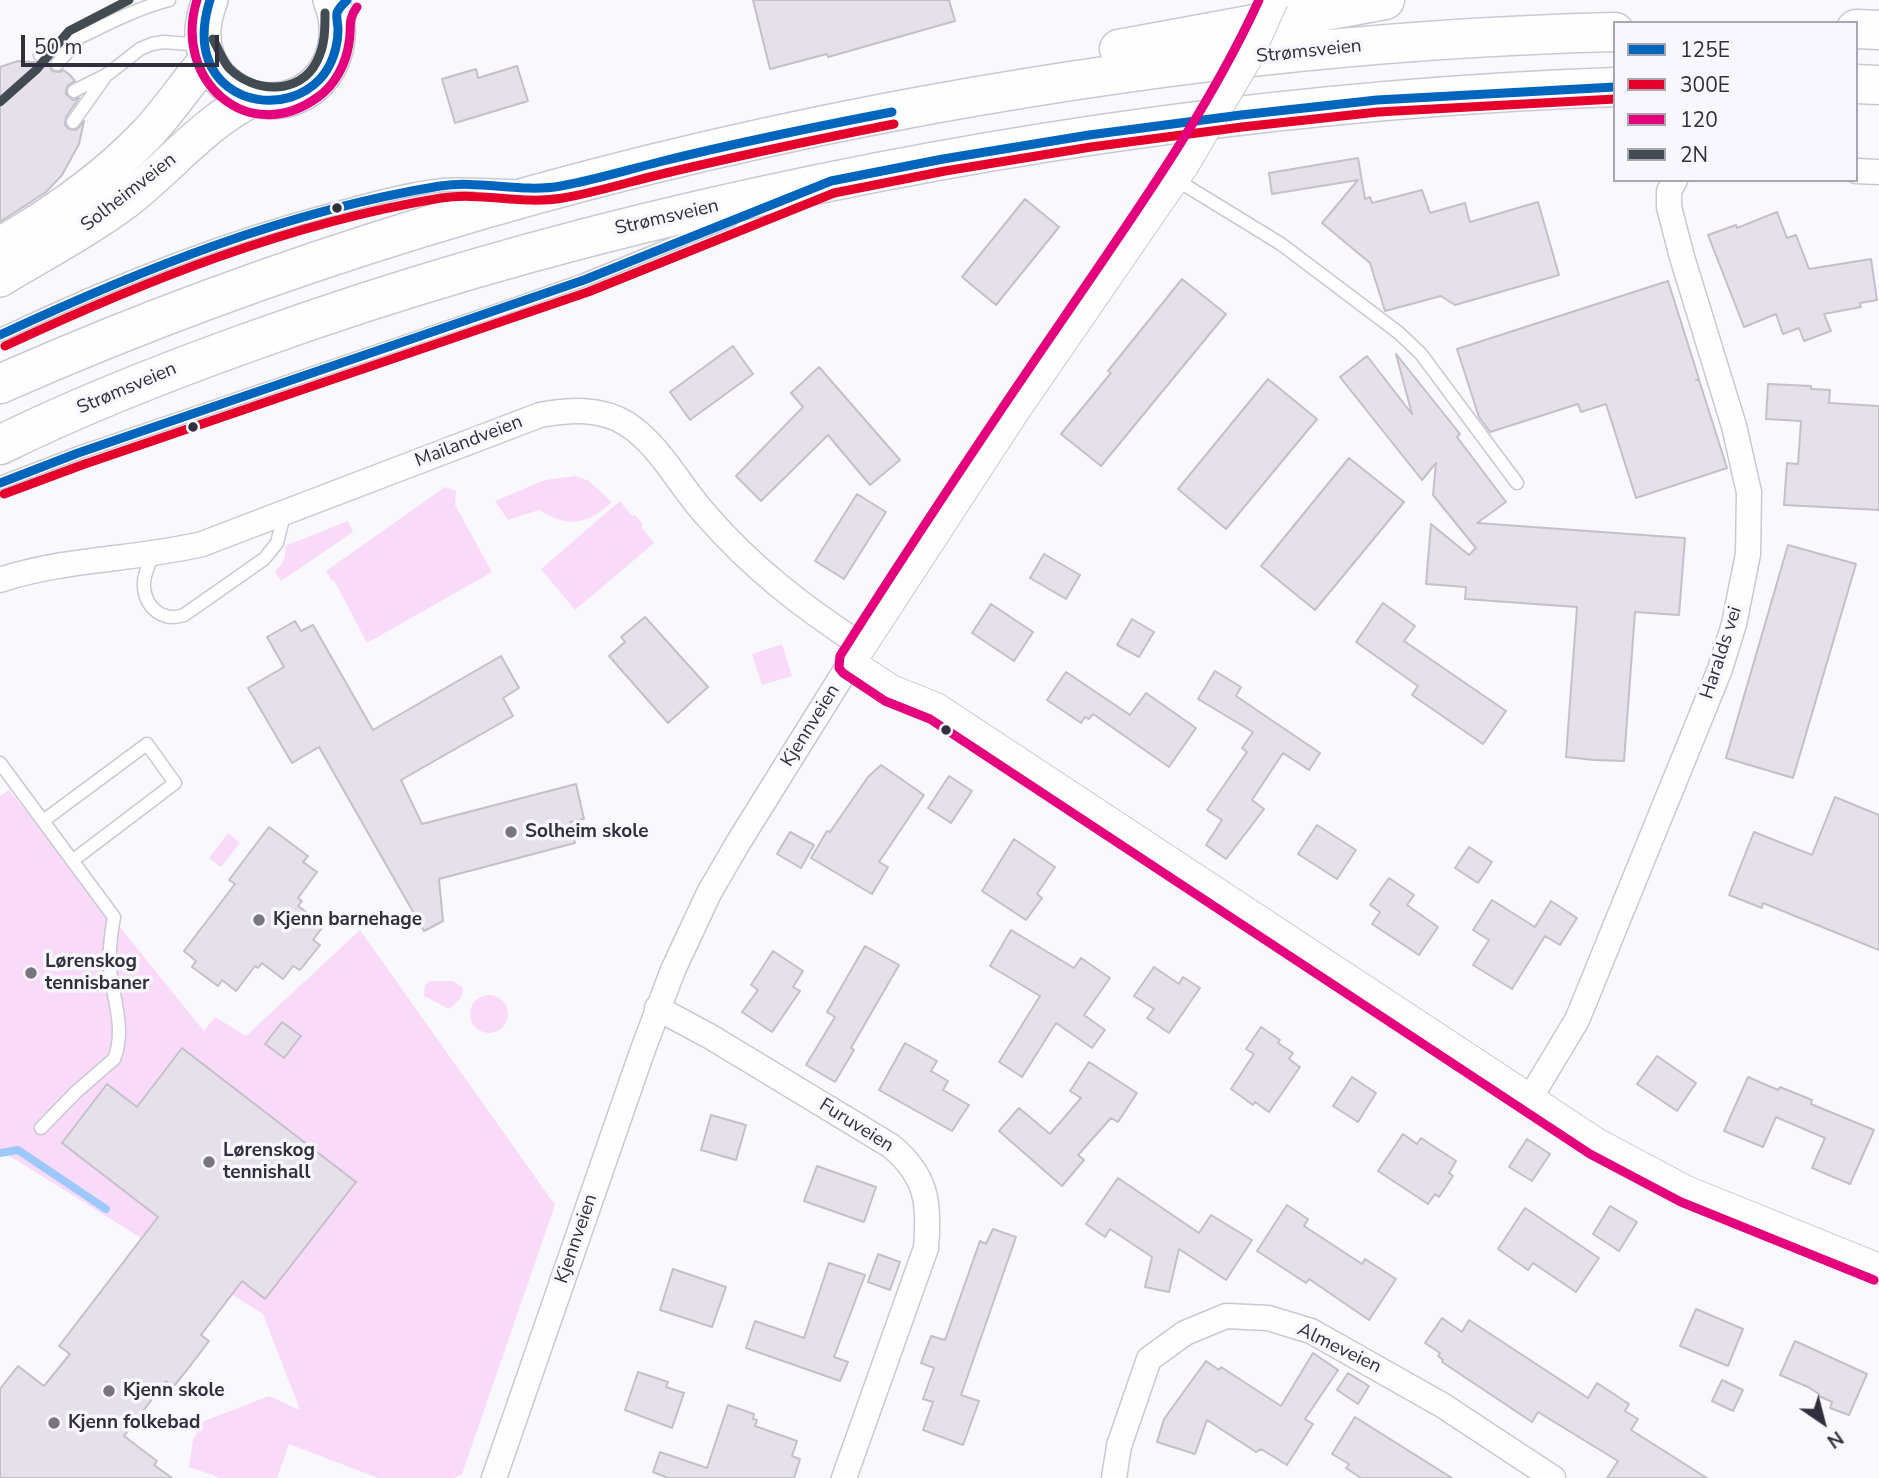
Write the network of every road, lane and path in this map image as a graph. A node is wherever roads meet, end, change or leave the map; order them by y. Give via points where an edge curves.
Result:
1 (169, 0) edge
2 (210, 0) edge
3 (1273, 0) edge
4 (1385, 0) edge
5 (338, 4) edge
6 (1858, 29) edge
7 (1879, 30) edge
8 (1613, 32) edge
9 (77, 40) junction
10 (204, 52) junction
11 (40, 55) dead end
12 (57, 64) dead end
13 (107, 74) junction
14 (1858, 84) edge
15 (1879, 85) edge
16 (1613, 87) edge
17 (74, 90) dead end
18 (252, 99) junction
19 (73, 122) dead end
20 (680, 157) junction
21 (1179, 172) junction
22 (1858, 172) edge
23 (1879, 172) edge
24 (831, 181) junction
25 (1674, 182) edge
26 (558, 187) junction
27 (0, 245) edge
28 (0, 279) edge
29 (0, 335) edge
30 (0, 384) edge
31 (0, 445) edge
32 (0, 482) edge
33 (1517, 483) dead end
34 (284, 515) junction
35 (153, 554) junction
36 (0, 580) edge
37 (856, 654) junction
38 (0, 763) edge
39 (43, 821) junction
40 (72, 861) junction
41 (657, 1008) junction
42 (1529, 1100) junction
43 (41, 1128) dead end
44 (1879, 1269) edge
45 (494, 1478) edge
46 (844, 1478) edge
47 (1114, 1478) edge
48 (1553, 1478) edge

1 - 9 lane via 125,14
2 - 10 main road via 203,23
3 - 21 street, Kjennveien, bridge via 1248,56
4 - 20 highway via 987,71
5 - 18 main road via 338,43 318,82 292,97
6 - 7 highway
8 - 20 highway, Strømsveien via 1377,45 1102,76 917,107
9 - 11 lane
9 - 12 lane
10 - 13 lane via 163,42 152,44
10 - 18 main road via 223,81
10 - 27 main road, Solheimveien via 155,125 125,157 73,200
13 - 17 lane
13 - 19 lane
14 - 15 highway
16 - 24 highway, Strømsveien via 1390,99 1241,115 1076,137
18 - 28 main road, Solheimveien via 205,128 113,209
20 - 26 highway, Strømsveien
21 - 33 lane via 1399,333 1421,354
21 - 37 street, Kjennveien via 1013,413
22 - 23 street
24 - 31 highway, Strømsveien via 587,237 379,297 191,363
24 - 32 lane via 584,280
25 - 42 street, Haralds vei via 1670,207 1682,257 1747,481 1748,554 1720,669 1577,1020
26 - 29 lane via 444,185 302,217 110,284
26 - 30 highway, Strømsveien via 285,271
34 - 35 street, Mailandveien via 202,544
34 - 35 lane via 277,542 264,559 177,618 154,611 146,596 145,579
34 - 37 street, Mailandveien via 527,419 565,411 613,417 641,435 706,516 745,556
35 - 36 street, Mailandveien via 89,561
37 - 41 street, Kjennveien via 715,883
37 - 42 street via 904,674 936,708
38 - 39 lane
39 - 40 lane
39 - 40 lane via 147,744 175,783
40 - 43 lane via 114,917 109,946 119,1033 114,1059
41 - 45 street, Kjennveien
41 - 46 street, Furuveien via 891,1146 919,1177 929,1218 926,1248
42 - 44 street via 1659,1178
47 - 48 street, Almeveien via 1119,1446 1149,1359 1185,1333 1226,1316 1268,1318 1311,1331 1443,1405

